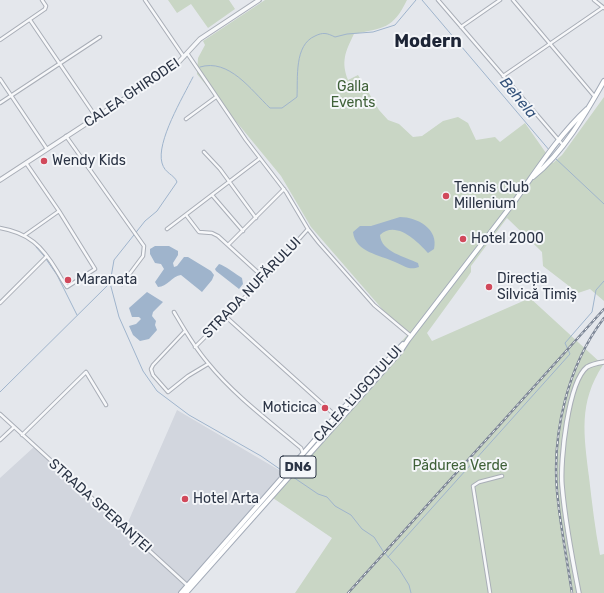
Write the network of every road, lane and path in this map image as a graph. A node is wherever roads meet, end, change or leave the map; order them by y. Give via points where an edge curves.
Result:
1 (42, 0) edge
2 (145, 0) edge
3 (249, 0) edge
4 (259, 0) edge
5 (438, 0) edge
6 (500, 0) edge
7 (512, 0) edge
8 (594, 0) edge
9 (252, 4) junction
10 (603, 8) edge
11 (30, 20) junction
12 (461, 27) junction
13 (100, 37) dead end
14 (0, 40) edge
15 (550, 44) junction
16 (187, 53) junction
17 (184, 57) junction
18 (60, 63) junction
19 (503, 76) junction
20 (0, 79) edge
21 (604, 81) edge
22 (11, 95) junction
23 (216, 97) junction
24 (595, 97) junction
25 (0, 102) edge
26 (587, 109) junction
27 (96, 117) junction
28 (186, 119) dead end
29 (66, 136) junction
30 (559, 140) junction
31 (563, 145) junction
32 (47, 150) junction
33 (204, 152) dead end
34 (549, 156) junction
35 (260, 159) junction
36 (26, 163) junction
37 (0, 180) edge
38 (230, 182) junction
39 (284, 189) junction
40 (212, 195) junction
41 (59, 211) junction
42 (186, 215) junction
43 (256, 218) junction
44 (0, 228) edge
45 (167, 229) dead end
46 (308, 229) junction
47 (243, 231) junction
48 (24, 234) junction
49 (228, 246) junction
50 (47, 256) junction
51 (264, 278) junction
52 (122, 284) dead end
53 (0, 303) edge
54 (174, 312) dead end
55 (225, 316) junction
56 (185, 332) junction
57 (409, 338) junction
58 (195, 347) junction
59 (604, 362) edge
60 (208, 364) junction
61 (106, 406) dead end
62 (0, 414) edge
63 (336, 416) junction
64 (14, 427) junction
65 (22, 434) junction
66 (0, 440) edge
67 (301, 448) junction
68 (308, 448) junction
69 (303, 454) junction
70 (502, 476) dead end
71 (188, 586) junction
72 (181, 593) edge
73 (186, 593) edge
74 (490, 593) edge
75 (579, 593) edge

1 - 11 street via 46,8
2 - 17 street
3 - 9 street
4 - 9 street, CALEA GHIRODEI
5 - 12 street
6 - 12 street
7 - 15 street
8 - 10 street
9 - 16 street, CALEA GHIRODEI via 206,34
10 - 15 street
11 - 14 street
11 - 18 street
12 - 19 street
13 - 18 street
15 - 19 street
15 - 24 street
16 - 17 street, CALEA GHIRODEI
16 - 23 street
17 - 27 street, CALEA GHIRODEI via 176,65
18 - 22 street
18 - 27 street
19 - 30 street
20 - 22 street
21 - 24 main road, DN6
22 - 25 street
22 - 32 street
23 - 28 street
23 - 35 street
24 - 26 main road, DN6
26 - 30 main road, DN6
26 - 31 main road, DN6
27 - 29 street, CALEA GHIRODEI
29 - 32 street, CALEA GHIRODEI
29 - 52 street via 143,245 144,253
30 - 31 street
30 - 34 main road, DN6
31 - 34 main road, DN6
32 - 36 street, CALEA GHIRODEI
33 - 38 street
34 - 57 main road, DN6 via 541,170 532,178
35 - 38 street
35 - 39 street
36 - 37 street, CALEA GHIRODEI
36 - 41 street
38 - 40 street
38 - 43 street
39 - 43 street
39 - 46 street
40 - 42 street
40 - 47 street
41 - 48 street
41 - 50 street via 95,269 67,287
42 - 45 street
42 - 49 street via 199,232 213,234
43 - 47 street
44 - 48 street
46 - 51 street, STRADA NUFĂRULUI
46 - 57 street via 369,300
47 - 49 street
48 - 50 street
49 - 51 street
50 - 53 street
51 - 55 street, STRADA NUFĂRULUI
54 - 56 street
55 - 58 street, STRADA NUFĂRULUI
55 - 63 street
56 - 58 street
56 - 60 street via 153,365 153,375 168,392
57 - 63 main road, CALEA LUGOJULUI / DN6
57 - 73 main road, CALEA LUGOJULUI / DN6 via 400,352
58 - 60 street
59 - 75 street via 587,367 577,383 570,405 563,452 563,497
60 - 67 street via 237,394
61 - 65 street via 86,372
62 - 64 street, STRADA SPERANȚEI
63 - 68 main road, CALEA LUGOJULUI / DN6
64 - 65 street, STRADA SPERANȚEI
64 - 66 street
65 - 71 street, STRADA SPERANȚEI
67 - 68 street
67 - 69 street
68 - 69 main road, CALEA LUGOJULUI / DN6
69 - 71 main road, CALEA LUGOJULUI / DN6
70 - 74 street via 473,486
71 - 72 main road, CALEA LUGOJULUI / DN6

